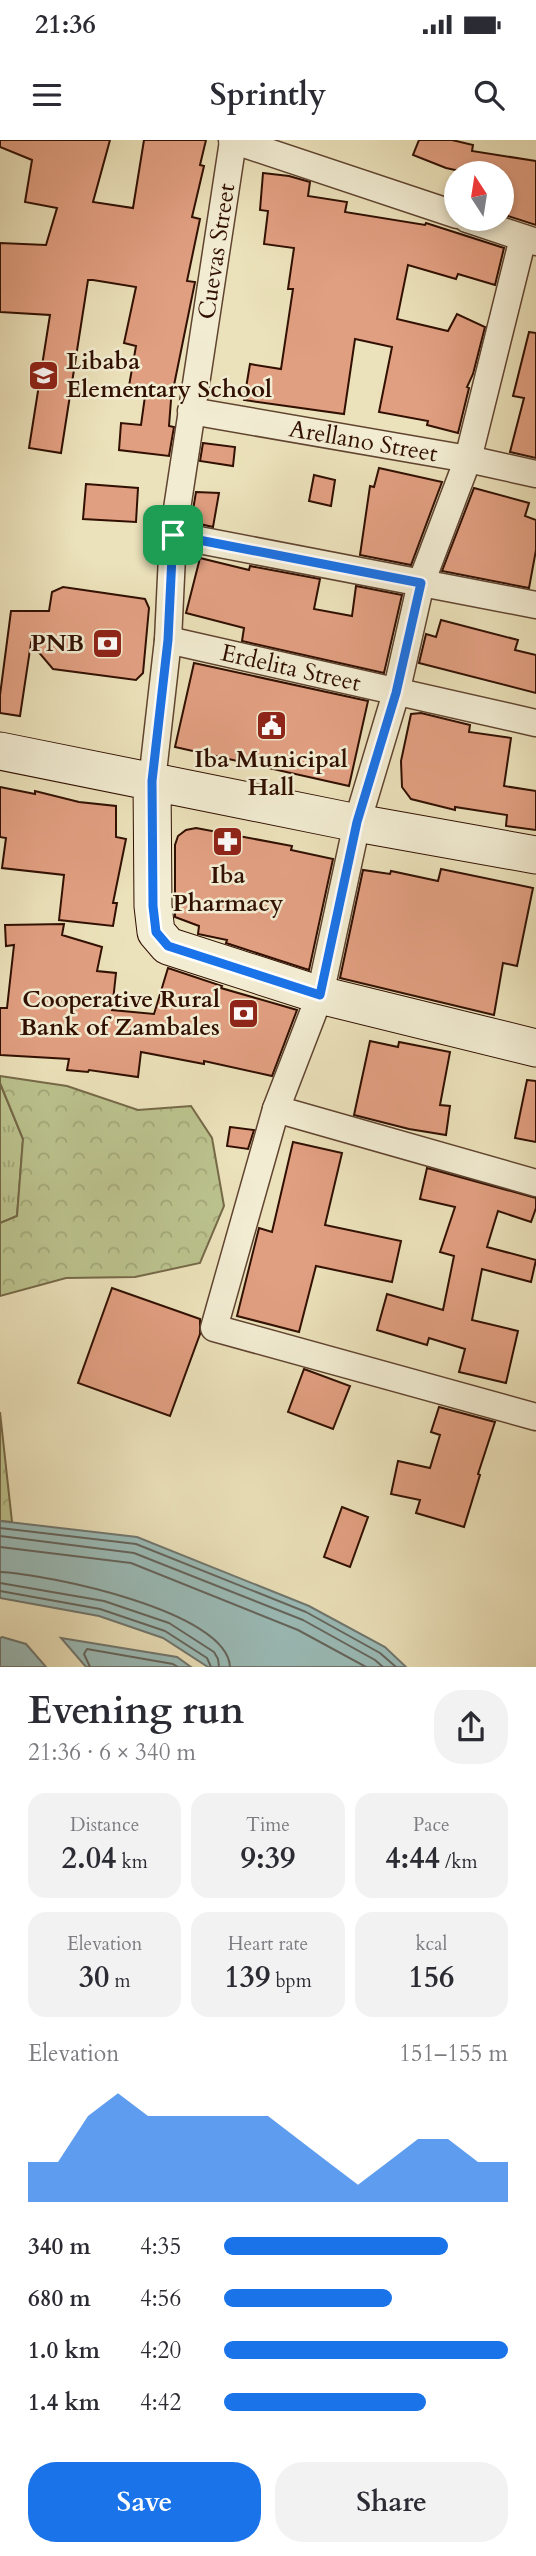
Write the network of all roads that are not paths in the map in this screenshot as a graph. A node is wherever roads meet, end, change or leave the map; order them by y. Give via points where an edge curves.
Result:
1 (233, 140) edge
2 (444, 211) edge
3 (502, 231) edge
4 (529, 240) edge
5 (191, 411) junction
6 (468, 459) junction
7 (536, 474) edge
8 (173, 535) junction
9 (421, 583) junction
10 (536, 605) edge
11 (168, 640) junction
12 (396, 693) junction
13 (536, 723) edge
14 (0, 751) edge
15 (152, 781) junction
16 (357, 822) junction
17 (536, 855) edge
18 (320, 995) junction
19 (536, 1048) edge
20 (276, 1109) junction
21 (536, 1183) edge
22 (536, 1417) edge

1 - 2 street
1 - 5 street, Cuevas Street
3 - 4 street
4 - 6 street
5 - 6 street, Arellano Street
5 - 8 street, Cuevas Street
6 - 7 street, Arellano Street
6 - 9 street
8 - 9 street
8 - 11 street, Cuevas Street
9 - 10 street
9 - 12 street
11 - 12 street, Erdelita Street
11 - 15 street, Cuevas Street
12 - 13 street, Erdelita Street
12 - 16 street
14 - 15 main road
15 - 16 main road
15 - 18 main road via 156,932 168,946
16 - 17 main road
16 - 18 street
18 - 19 main road
18 - 20 street
20 - 21 street
20 - 22 street via 214,1328

